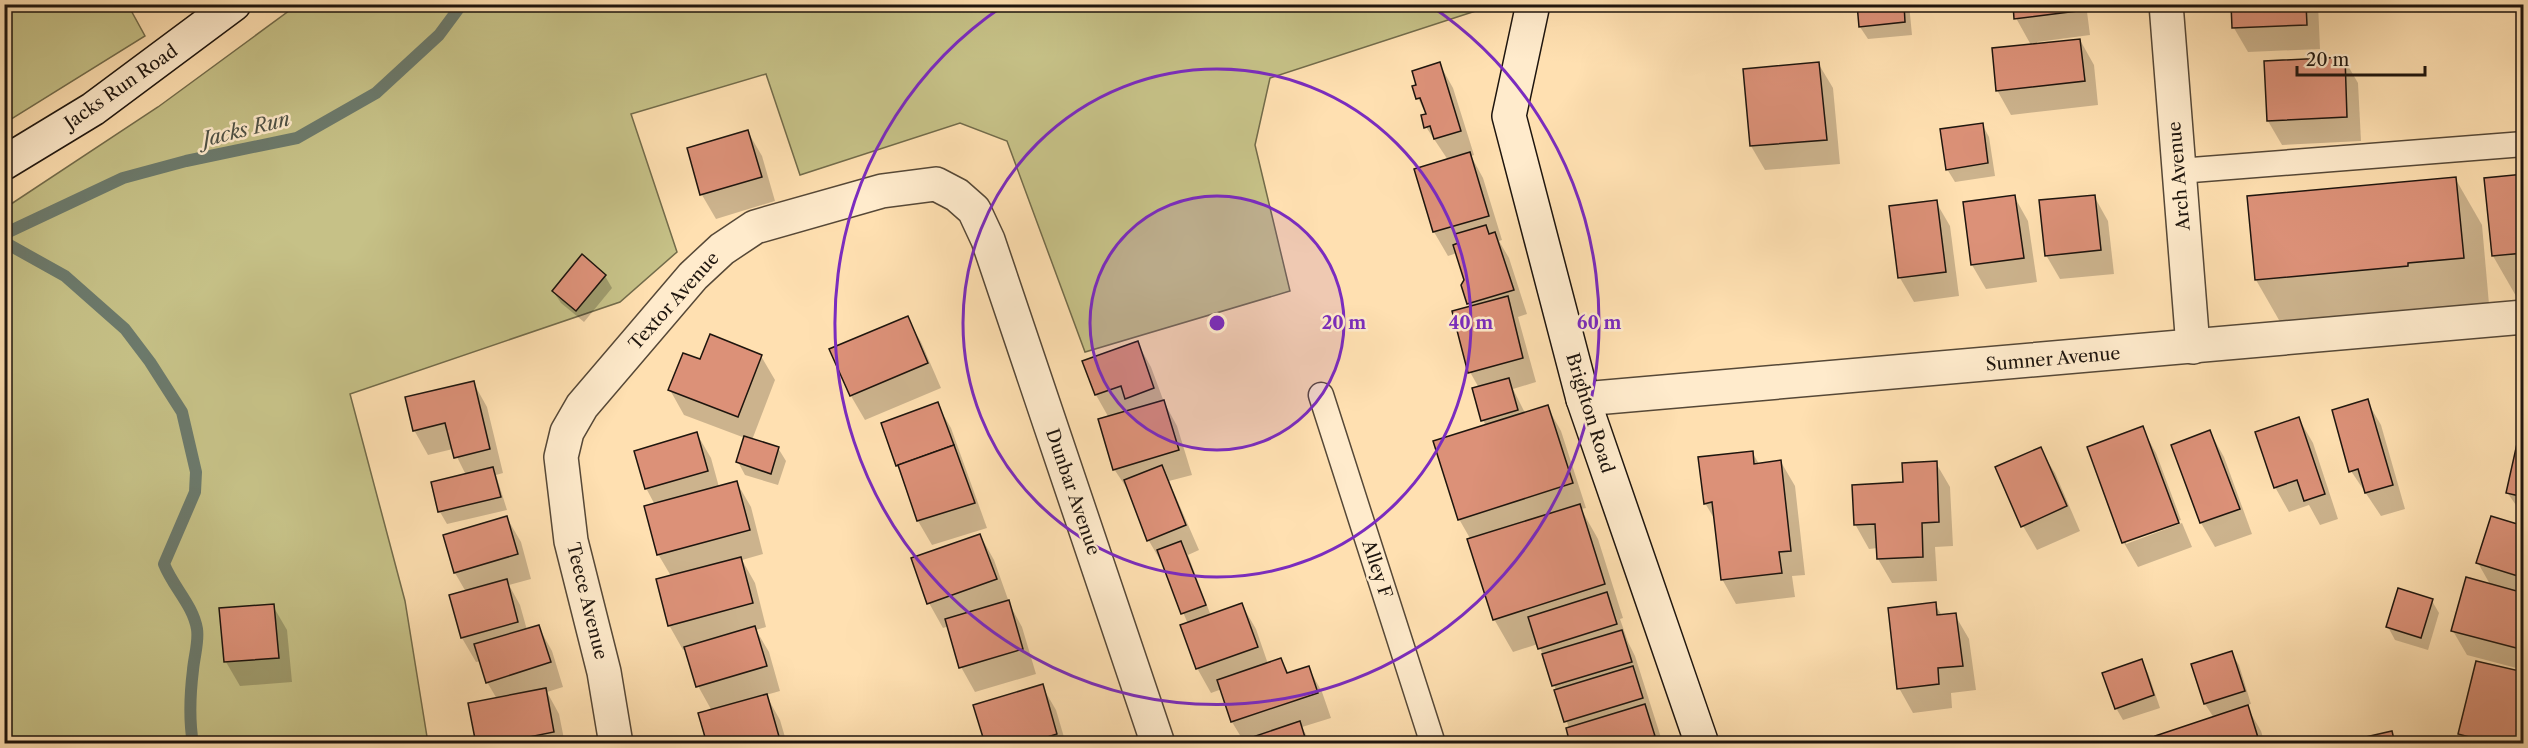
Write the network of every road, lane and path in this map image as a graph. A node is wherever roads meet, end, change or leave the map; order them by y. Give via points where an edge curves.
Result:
1 (234, 4) edge
2 (1533, 4) edge
3 (2166, 4) edge
4 (2523, 144) edge
5 (4, 163) edge
6 (2179, 171) junction
7 (988, 240) joint
8 (2523, 317) edge
9 (2193, 347) junction
10 (1321, 395) dead end
11 (1583, 399) junction
12 (561, 457) joint
13 (616, 744) edge
14 (1158, 744) edge
15 (1433, 744) edge
16 (1702, 744) edge

1 - 5 street, Jacks Run Road via 93,109
2 - 11 street, Brighton Road via 1509,116
3 - 6 street, Arch Avenue
4 - 6 lane
6 - 9 street, Arch Avenue
7 - 12 street, Textor Avenue via 974,210 936,184 882,191 755,227 722,249 693,276 590,397 567,432
7 - 14 street, Dunbar Avenue
8 - 9 street, Sumner Avenue
9 - 11 street, Sumner Avenue
10 - 15 lane, Alley F
11 - 16 street, Brighton Road
12 - 13 street, Teece Avenue via 571,541 604,672

